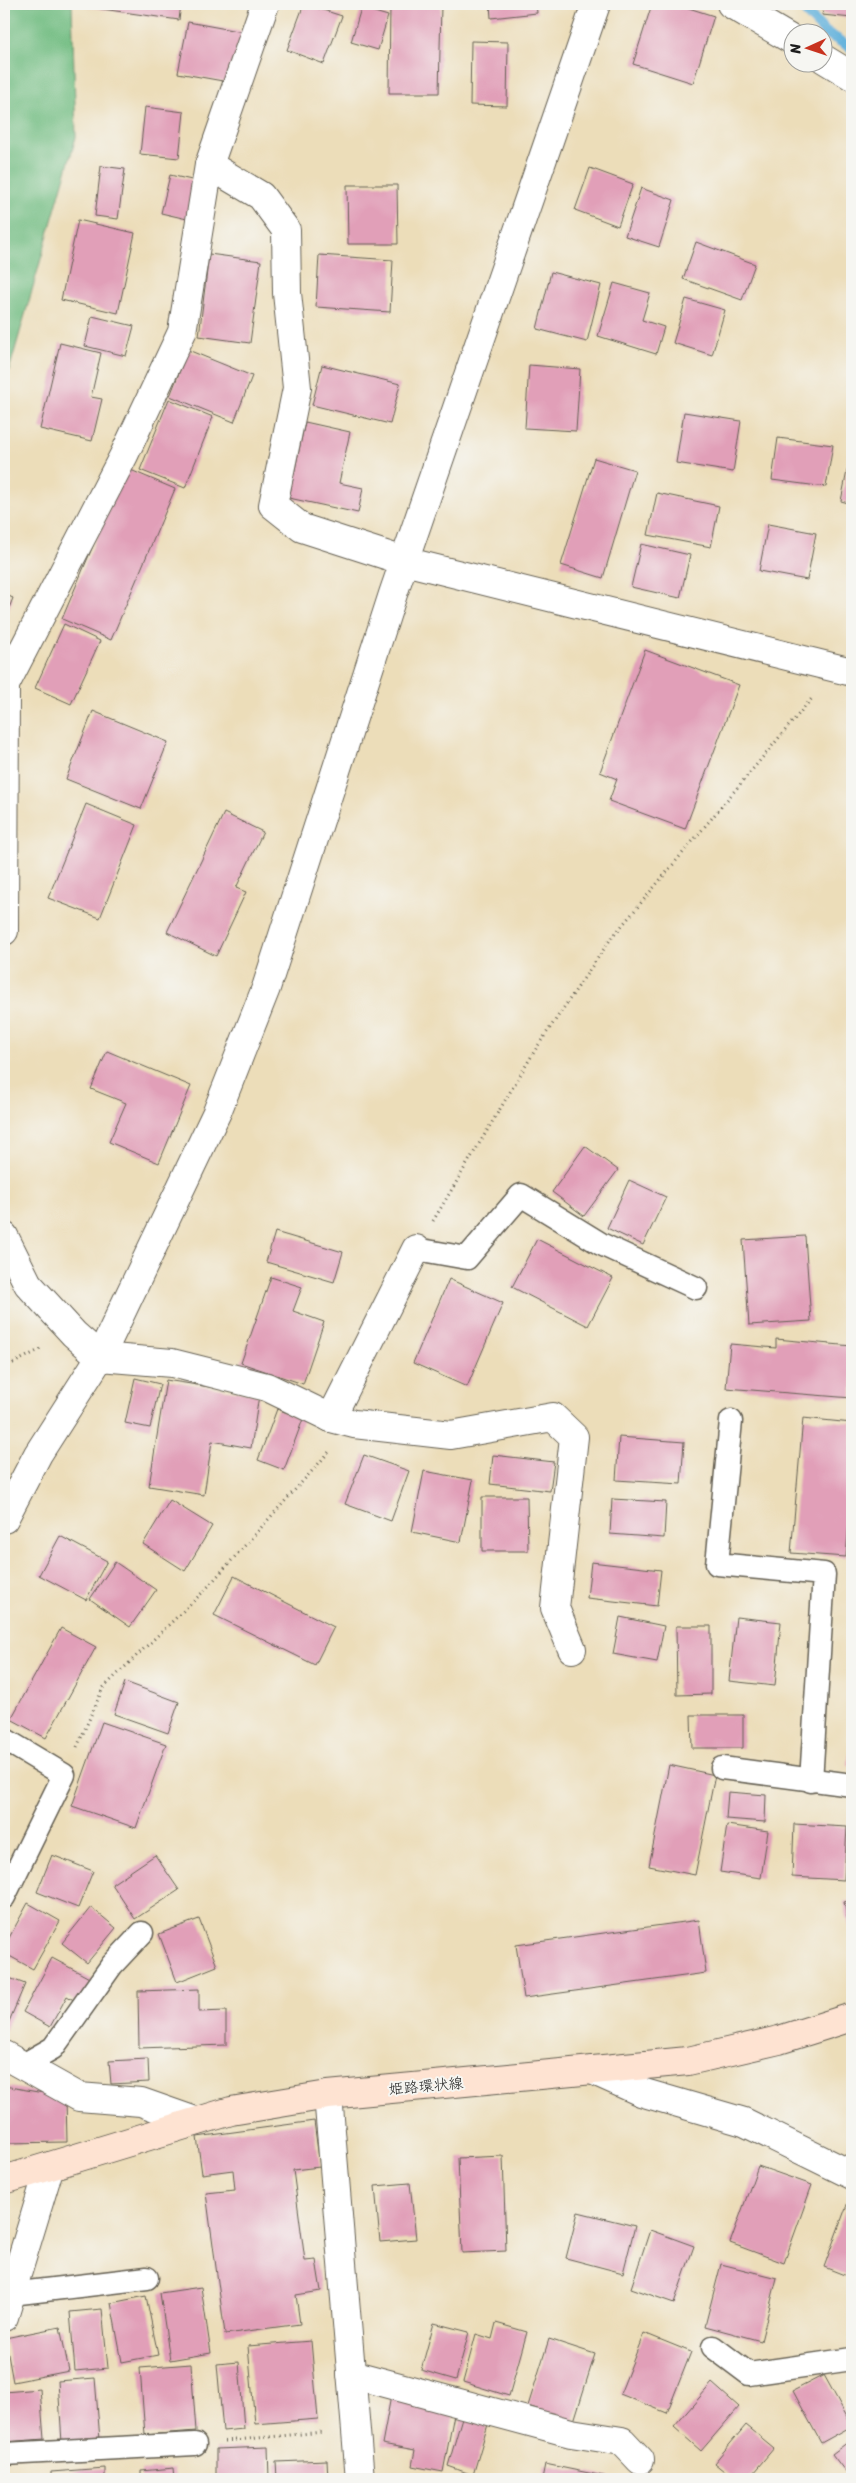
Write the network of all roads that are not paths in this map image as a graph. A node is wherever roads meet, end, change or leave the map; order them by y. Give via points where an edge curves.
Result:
1 (265, 4) edge
2 (596, 4) edge
3 (731, 4) edge
4 (784, 36) edge
5 (834, 65) edge
6 (852, 76) edge
7 (209, 165) junction
8 (404, 561) junction
9 (845, 670) edge
10 (4, 931) edge
11 (4, 1236) edge
12 (416, 1249) joint
13 (696, 1288) dead end
14 (100, 1356) junction
15 (342, 1421) junction
16 (730, 1421) dead end
17 (4, 1519) edge
18 (572, 1649) dead end
19 (4, 1739) edge
20 (722, 1768) dead end
21 (811, 1780) junction
22 (852, 1785) edge
23 (4, 1897) edge
24 (142, 1933) dead end
25 (852, 2017) edge
26 (13, 2060) edge
27 (592, 2070) junction
28 (328, 2095) junction
29 (194, 2121) junction
30 (50, 2166) junction
31 (852, 2175) edge
32 (4, 2180) edge
33 (147, 2278) dead end
34 (7, 2306) edge
35 (713, 2347) dead end
36 (852, 2359) edge
37 (351, 2374) junction
38 (194, 2444) road end
39 (4, 2454) edge
40 (640, 2460) dead end
41 (360, 2479) edge

1 - 7 street
2 - 8 street
3 - 4 street
5 - 6 street
7 - 8 street via 261,196 286,230 287,293 297,388 273,505 302,528
7 - 10 street via 182,332 124,455 5,685
8 - 9 street
8 - 14 street via 266,988 243,1049 202,1145
11 - 14 street via 28,1284 74,1334
12 - 13 lane via 467,1258 521,1195 601,1244
12 - 15 street
14 - 15 street via 172,1363 268,1387
14 - 17 street via 38,1454
15 - 18 street via 451,1435 553,1417 574,1437 555,1608
16 - 21 lane via 717,1564 824,1574
19 - 23 lane via 64,1775
20 - 21 lane
21 - 22 lane
24 - 26 lane via 112,1965 53,2048
25 - 27 main road, 姫路環状線 via 706,2058
26 - 29 street via 79,2097 141,2102
27 - 28 main road, 姫路環状線
27 - 31 street via 641,2092 744,2122
28 - 29 main road, 姫路環状線 via 231,2110
28 - 37 street
29 - 30 main road, 姫路環状線
30 - 32 main road, 姫路環状線
30 - 34 street
33 - 34 lane
35 - 36 lane via 749,2374
37 - 40 street via 571,2433 622,2441
37 - 41 street
38 - 39 lane

